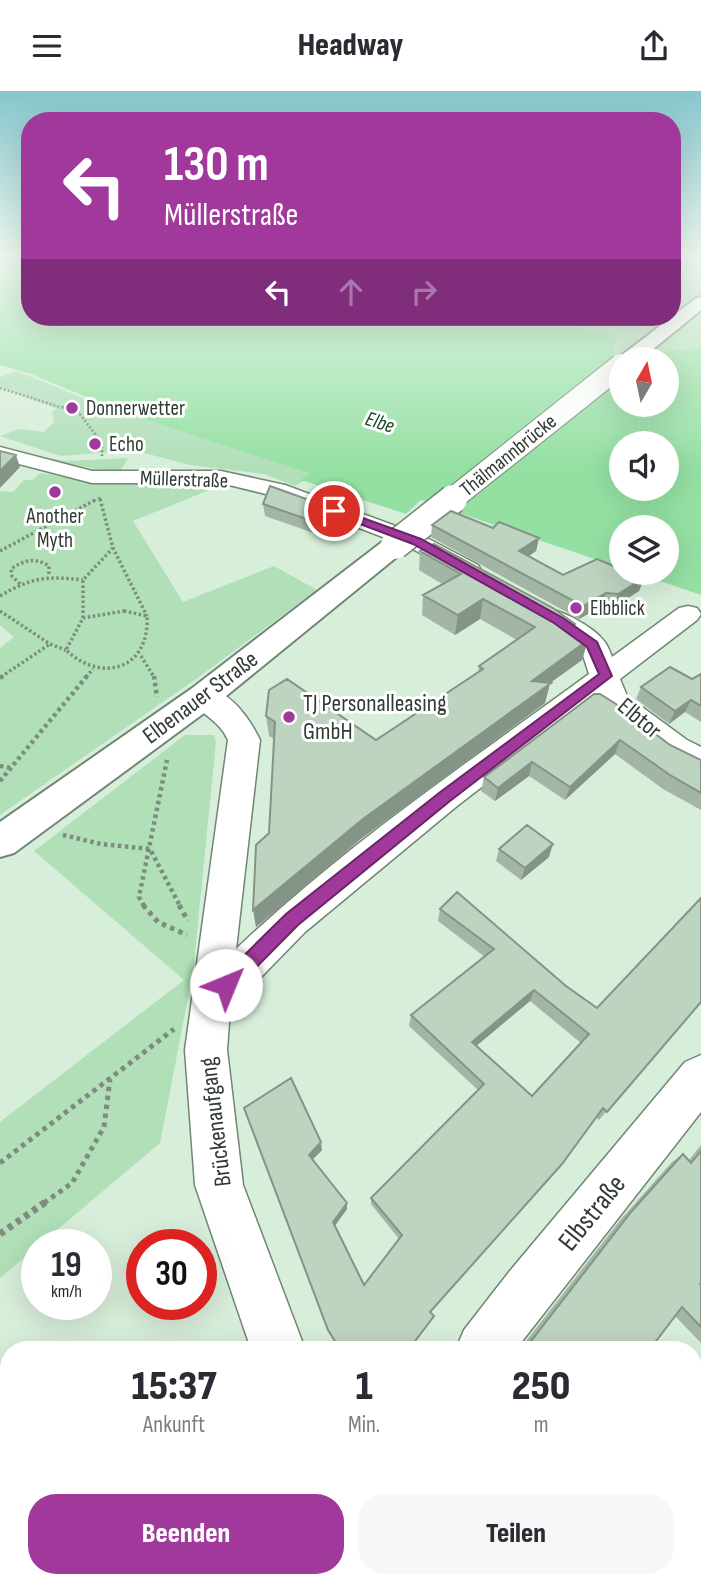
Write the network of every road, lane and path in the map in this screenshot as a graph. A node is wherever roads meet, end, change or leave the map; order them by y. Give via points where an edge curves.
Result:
1 (668, 328) edge
2 (644, 347) edge
3 (609, 375) edge
4 (0, 388) edge
5 (0, 453) edge
6 (102, 456) dead end
7 (119, 477) junction
8 (97, 499) junction
9 (396, 545) joint
10 (113, 548) junction
11 (0, 551) edge
12 (49, 575) junction
13 (83, 579) junction
14 (493, 583) edge
15 (20, 584) junction
16 (0, 596) edge
17 (525, 602) edge
18 (0, 611) edge
19 (688, 614) dead end
20 (147, 616) junction
21 (83, 618) junction
22 (50, 644) junction
23 (65, 650) junction
24 (141, 656) junction
25 (93, 669) junction
26 (606, 676) junction
27 (0, 678) edge
28 (157, 697) dead end
29 (203, 697) junction
30 (168, 756) dead end
31 (701, 761) edge
32 (0, 767) edge
33 (11, 768) junction
34 (0, 781) edge
35 (56, 833) dead end
36 (0, 842) edge
37 (150, 849) junction
38 (210, 1001) junction
39 (110, 1079) junction
40 (694, 1101) edge
41 (0, 1163) edge
42 (0, 1234) edge
43 (275, 1341) edge
44 (490, 1341) edge

1 - 2 street
3 - 9 street, Thälmannbrücke, bridge
4 - 6 path via 79,413 102,443
5 - 7 street, Müllerstraße via 92,477
7 - 8 path
7 - 14 street, Müllerstraße via 221,477 285,492 417,542
8 - 10 path
8 - 11 path
9 - 29 street, Elbenauer Straße
10 - 13 path
10 - 20 path
12 - 13 path
12 - 15 path
12 - 15 path via 49,566 41,561 20,562 11,569
13 - 21 path
15 - 16 path
17 - 26 street via 593,645
18 - 22 path
19 - 26 street, Elbtor
20 - 21 path via 124,611
20 - 24 path via 148,640
21 - 23 path
22 - 23 path
22 - 27 path
23 - 25 path
24 - 25 path
24 - 28 path via 153,676
25 - 33 path
26 - 31 street, Elbtor via 614,701
26 - 38 street via 292,920
29 - 36 street, Elbenauer Straße
29 - 38 street, Brückenaufgang via 226,710 244,740
30 - 37 path
32 - 33 path
33 - 34 path
35 - 37 path
37 - 37 path via 139,897 150,918 197,938
38 - 39 path
38 - 43 street, Brückenaufgang via 206,1050 219,1185
39 - 41 path
39 - 42 path via 104,1127 72,1183
40 - 44 street, Elbstraße via 527,1290

